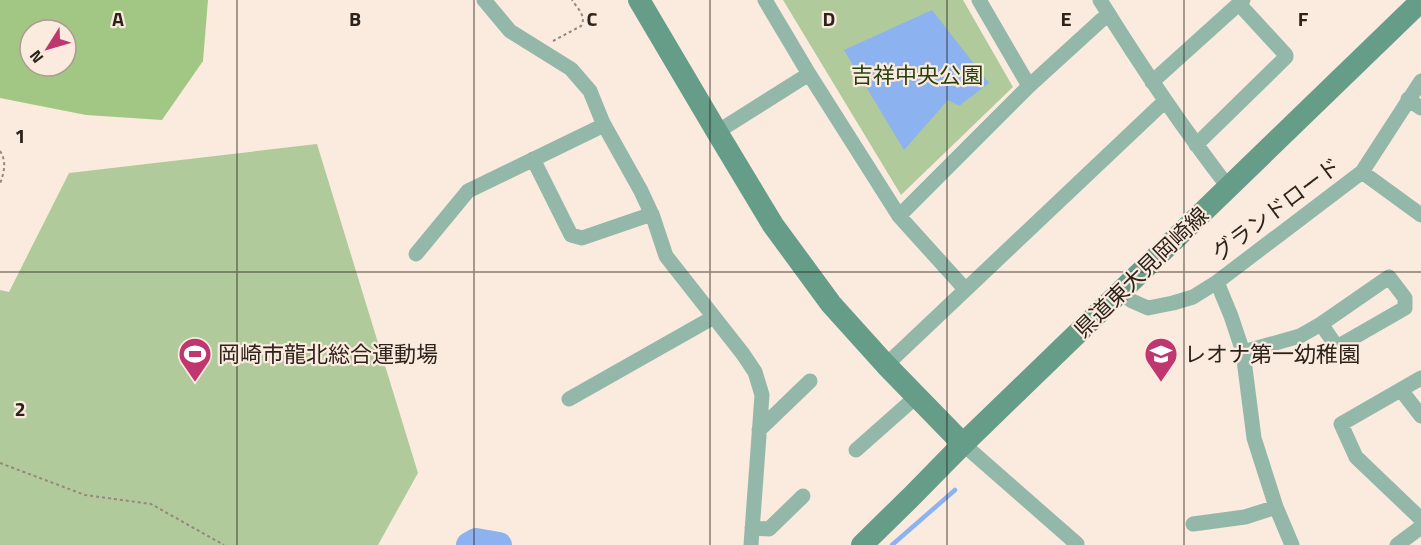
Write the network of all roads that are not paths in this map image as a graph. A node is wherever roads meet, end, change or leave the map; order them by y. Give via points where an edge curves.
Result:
1 (484, 0) edge
2 (639, 0) edge
3 (765, 0) edge
4 (979, 0) edge
5 (1100, 0) edge
6 (1421, 1) edge
7 (1241, 2) edge
8 (1108, 14) junction
9 (809, 74) junction
10 (1421, 81) edge
11 (1152, 82) junction
12 (1029, 86) junction
13 (1165, 101) junction
14 (1415, 104) edge
15 (604, 125) junction
16 (717, 132) junction
17 (1196, 145) junction
18 (533, 159) junction
19 (1362, 172) junction
20 (1229, 188) junction
21 (652, 214) junction
22 (1421, 215) edge
23 (899, 216) junction
24 (416, 254) dead end
25 (1217, 282) junction
26 (965, 289) junction
27 (1120, 292) junction
28 (714, 317) junction
29 (1321, 324) junction
30 (1243, 352) junction
31 (886, 365) junction
32 (1421, 378) edge
33 (810, 381) dead end
34 (1401, 390) junction
35 (917, 396) junction
36 (569, 399) dead end
37 (1421, 416) edge
38 (759, 430) junction
39 (963, 444) junction
40 (856, 450) dead end
41 (803, 496) dead end
42 (1276, 507) junction
43 (1421, 519) edge
44 (1193, 524) dead end
45 (1421, 527) edge
46 (752, 528) junction
47 (751, 545) edge
48 (862, 545) edge
49 (1076, 545) edge
50 (1292, 545) edge
51 (1397, 545) edge

1 - 15 street via 510,31 571,69 590,90
2 - 16 main road
3 - 9 street
4 - 12 street
5 - 8 street
6 - 20 main road, 県道東大見岡崎線
7 - 11 street
7 - 17 street via 1286,57
8 - 11 street
8 - 12 street
9 - 16 street
9 - 23 street
10 - 14 street, グランドロード
11 - 13 street
12 - 23 street
13 - 17 street
13 - 26 street
14 - 19 street, グランドロード
15 - 18 street
15 - 21 street
16 - 31 main road via 773,225 831,304
17 - 20 street
18 - 21 street via 571,235 582,238
18 - 24 street via 468,191
19 - 22 street
19 - 25 street, グランドロード
20 - 27 main road, 県道東大見岡崎線
21 - 28 street via 666,256
23 - 26 street
25 - 27 street, グランドロード via 1193,297 1148,308
25 - 30 street
26 - 31 street
27 - 39 main road, 県道東大見岡崎線
28 - 36 street
28 - 38 street via 755,372 762,395
29 - 29 street via 1389,278 1406,298 1405,308 1337,347
29 - 30 street via 1300,336
30 - 42 street via 1254,438
31 - 35 main road
32 - 34 street
33 - 38 street
34 - 37 street
34 - 43 street via 1341,424 1356,457
35 - 39 main road
35 - 40 street
38 - 46 street
39 - 48 main road, 県道東大見岡崎線
39 - 49 street
41 - 46 street via 769,529
42 - 44 street via 1245,517
42 - 50 street
45 - 51 street
46 - 47 street

